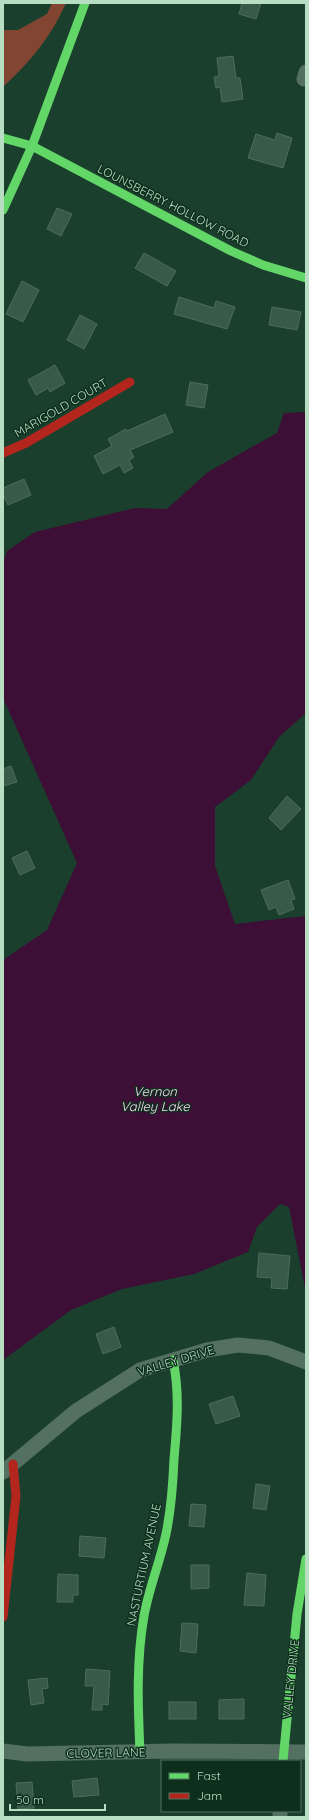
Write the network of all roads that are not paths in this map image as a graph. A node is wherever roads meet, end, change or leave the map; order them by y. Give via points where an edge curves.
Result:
1 (85, 3) edge
2 (3, 138) edge
3 (32, 146) junction
4 (3, 210) edge
5 (306, 278) edge
6 (130, 382) dead end
7 (3, 453) edge
8 (173, 1360) junction
9 (306, 1362) edge
10 (8, 1468) edge
11 (306, 1559) edge
12 (3, 1617) edge
13 (3, 1751) edge
14 (140, 1752) junction
15 (306, 1752) edge
16 (283, 1756) edge

1 - 3 street
2 - 3 street, LOUNSBERRY HOLLOW ROAD
3 - 4 street
3 - 5 street, LOUNSBERRY HOLLOW ROAD via 231,251 263,265
6 - 7 street, MARIGOLD COURT via 26,443
8 - 9 street, VALLEY DRIVE via 207,1350 238,1345 269,1348
8 - 10 street, VALLEY DRIVE via 140,1370 118,1383 76,1411
8 - 14 street, NASTURTIUM AVENUE via 178,1381 179,1406 173,1483 166,1535 144,1615 139,1648
10 - 12 street via 16,1496
11 - 16 street, VALLEY DRIVE via 297,1614
13 - 14 street, CLOVER LANE via 28,1754
14 - 16 street, CLOVER LANE
15 - 16 street, CLOVER LANE

